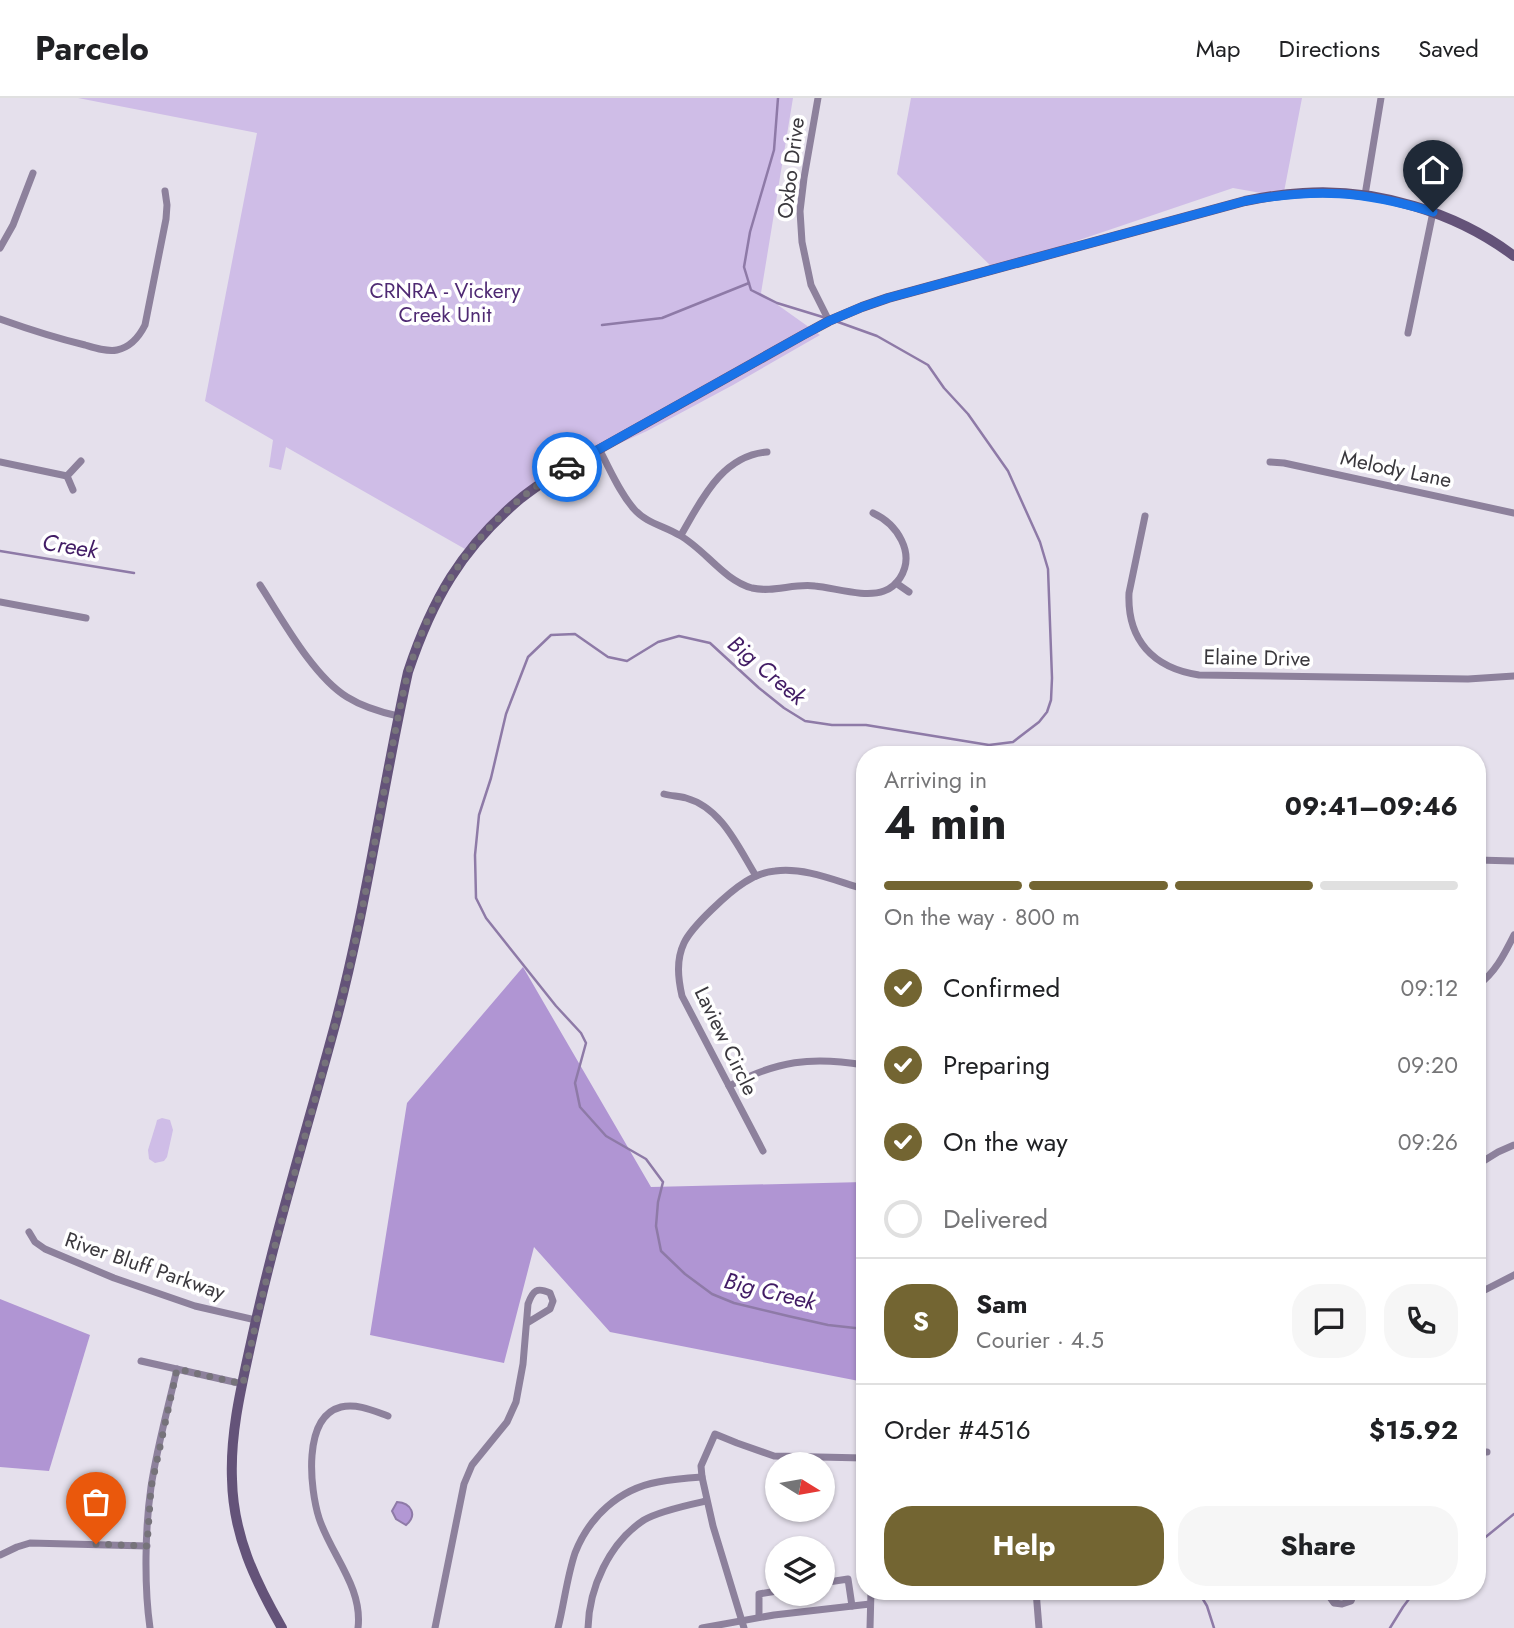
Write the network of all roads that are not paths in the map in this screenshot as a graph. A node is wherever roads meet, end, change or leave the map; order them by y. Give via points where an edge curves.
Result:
1 (818, 98) edge
2 (1381, 98) edge
3 (33, 173) dead end
4 (166, 191) dead end
5 (1365, 195) junction
6 (1433, 212) junction
7 (0, 248) edge
8 (1514, 256) edge
9 (0, 319) edge
10 (829, 321) junction
11 (1409, 334) dead end
12 (599, 449) junction
13 (767, 452) dead end
14 (81, 461) dead end
15 (1270, 461) dead end
16 (0, 462) edge
17 (67, 476) junction
18 (73, 490) dead end
19 (873, 513) dead end
20 (1514, 513) edge
21 (1145, 516) dead end
22 (681, 535) junction
23 (896, 583) junction
24 (260, 585) dead end
25 (909, 592) dead end
26 (0, 602) edge
27 (86, 618) dead end
28 (1514, 676) edge
29 (398, 716) junction
30 (664, 794) dead end
31 (1486, 860) edge
32 (1514, 861) edge
33 (756, 876) junction
34 (856, 887) edge
35 (1514, 935) edge
36 (1486, 978) edge
37 (856, 1064) edge
38 (729, 1086) junction
39 (1514, 1145) edge
40 (763, 1151) dead end
41 (1486, 1159) edge
42 (29, 1232) dead end
43 (1514, 1275) edge
44 (1486, 1289) edge
45 (256, 1320) junction
46 (527, 1323) junction
47 (141, 1361) dead end
48 (177, 1369) junction
49 (243, 1384) junction
50 (388, 1416) dead end
51 (856, 1458) edge
52 (702, 1477) junction
53 (706, 1501) junction
54 (147, 1546) junction
55 (0, 1555) edge
56 (835, 1581) edge
57 (765, 1593) edge
58 (870, 1600) edge
59 (1037, 1600) edge
60 (1332, 1600) edge
61 (1350, 1600) edge
62 (870, 1604) junction
63 (852, 1606) junction
64 (759, 1617) junction
65 (744, 1625) edge
66 (150, 1628) edge
67 (282, 1628) edge
68 (358, 1628) edge
69 (435, 1628) edge
70 (558, 1628) edge
71 (588, 1628) edge
72 (702, 1628) edge
73 (870, 1628) edge
74 (1039, 1628) edge

1 - 10 street, Oxbo Drive via 800,211 811,285
2 - 5 street
3 - 7 street
4 - 9 street via 166,219 145,325 129,346 103,350
5 - 6 street
5 - 10 street via 1305,192 1245,201 888,298
6 - 8 street
6 - 11 street
10 - 12 street
12 - 22 street via 635,511
12 - 29 street via 521,498 464,557 421,633
13 - 22 street via 747,456 721,474
14 - 17 street
15 - 20 street, Melody Lane
16 - 17 street
17 - 18 street
19 - 23 street via 887,522 904,546 905,566
21 - 28 street, Elaine Drive via 1129,593 1130,618 1138,637 1165,666 1199,675
22 - 23 street via 732,578 754,588 812,585 871,594
23 - 25 street
24 - 29 street via 329,684 361,705
26 - 27 street
29 - 45 street via 348,973
30 - 33 street via 688,798 713,812
31 - 32 street
33 - 34 street, Laview Circle via 797,870
33 - 38 street, Laview Circle via 736,888 694,928 678,962 682,996
35 - 36 street via 1499,965
37 - 38 street via 793,1062
38 - 40 street, Laview Circle
39 - 41 street
42 - 45 street, River Bluff Parkway via 45,1249 114,1278 195,1306
43 - 44 street
45 - 49 street
46 - 46 street via 550,1309 550,1293 536,1290 531,1294
46 - 69 street via 516,1402 507,1422 472,1465 464,1485
47 - 48 street
48 - 49 street
48 - 54 street via 151,1488
49 - 67 street via 232,1457 233,1501 248,1562
50 - 68 street via 357,1406 334,1410 321,1423 313,1453 318,1515 352,1584
51 - 52 street via 774,1455 715,1434 701,1466
52 - 53 street
52 - 70 street via 634,1489 596,1517 575,1556
53 - 65 street
53 - 71 street via 645,1520 625,1537 600,1575
54 - 55 street via 30,1544
54 - 66 street
56 - 63 street via 848,1579
57 - 64 street via 759,1594
58 - 62 street
59 - 74 street
60 - 61 street via 1342,1604
62 - 63 street
62 - 73 street
63 - 64 street
64 - 65 street
65 - 72 street

